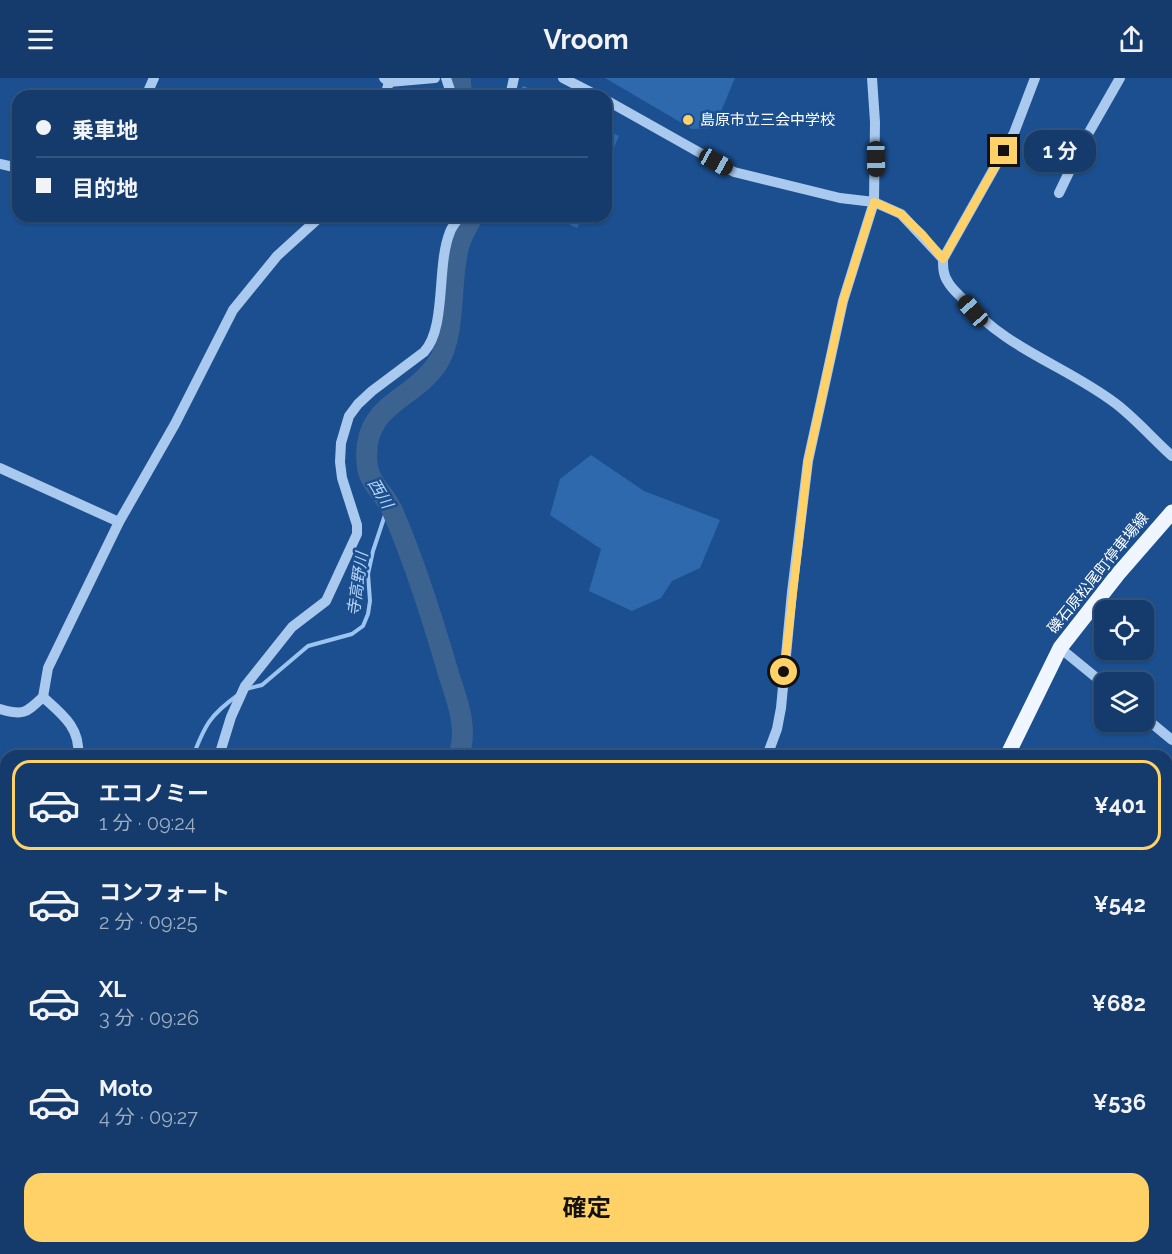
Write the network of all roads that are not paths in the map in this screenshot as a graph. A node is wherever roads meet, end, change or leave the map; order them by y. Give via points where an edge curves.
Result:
1 (435, 78) edge
2 (563, 78) edge
3 (872, 78) edge
4 (1035, 78) edge
5 (1120, 78) edge
6 (386, 80) edge
7 (586, 90) edge
8 (612, 103) edge
9 (1059, 193) dead end
10 (874, 202) junction
11 (314, 222) edge
12 (456, 222) edge
13 (943, 259) junction
14 (1172, 456) edge
15 (0, 468) edge
16 (1170, 520) edge
17 (119, 522) junction
18 (1060, 648) junction
19 (1094, 676) edge
20 (43, 697) junction
21 (0, 709) edge
22 (1154, 725) edge
23 (1172, 740) edge
24 (78, 750) edge
25 (221, 750) edge
26 (770, 750) edge
27 (1010, 750) edge

1 - 6 street
2 - 7 street
3 - 10 street
4 - 13 street via 1014,133
5 - 9 street
8 - 10 street via 734,172 840,198
10 - 13 street via 901,214
10 - 26 street via 843,301 808,461 781,708
11 - 17 street via 277,256 233,310
12 - 25 street via 442,266 432,342 358,404 344,429 342,478 357,525 347,558 326,601 292,627 245,686
13 - 14 street via 948,282 995,331 1116,403
15 - 17 street
16 - 18 main road, 礫石原松尾町停車場線 via 1110,583
17 - 20 street via 48,668
18 - 19 street
18 - 27 main road, 礫石原松尾町停車場線
20 - 21 street via 23,713
20 - 24 street via 73,726
22 - 23 street

